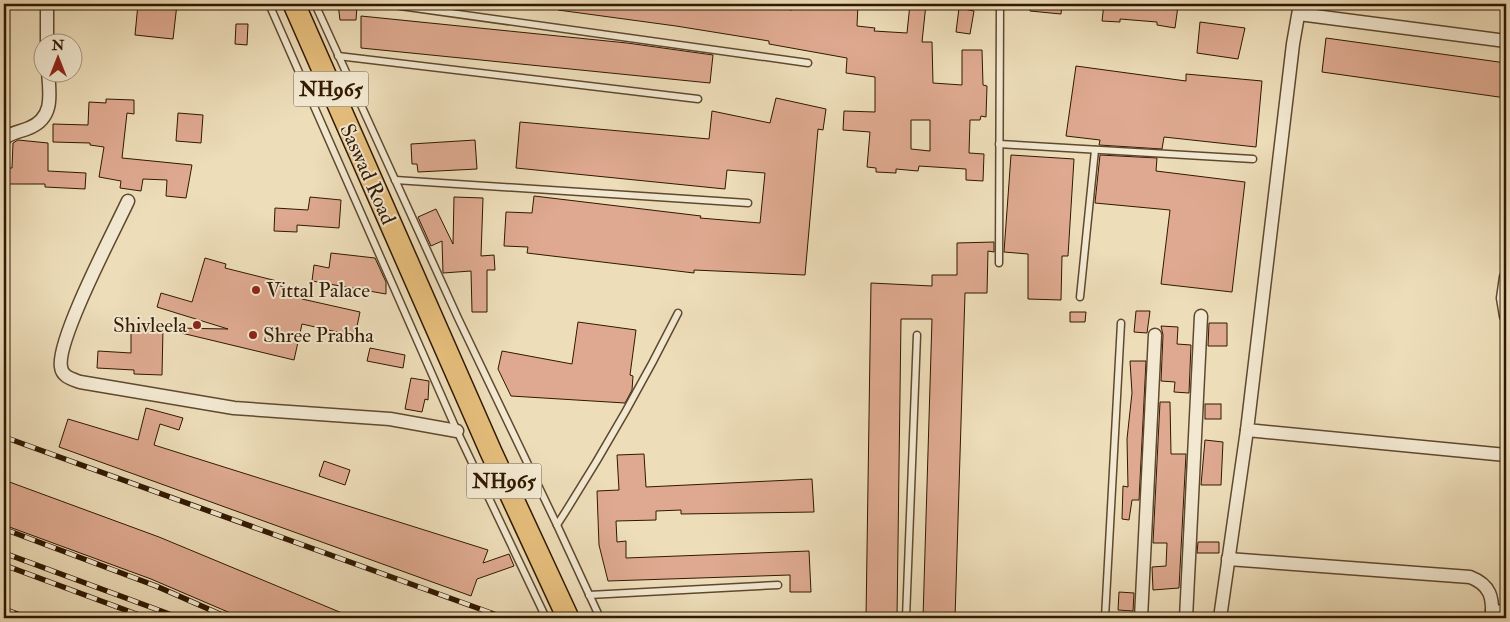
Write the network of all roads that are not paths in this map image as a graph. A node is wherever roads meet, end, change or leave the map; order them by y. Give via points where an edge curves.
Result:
1 (47, 4) edge
2 (269, 4) edge
3 (294, 4) edge
4 (315, 4) edge
5 (386, 4) edge
6 (1000, 4) edge
7 (1299, 9) edge
8 (48, 32) edge
9 (1506, 41) edge
10 (338, 56) junction
11 (808, 63) dead end
12 (48, 82) edge
13 (698, 99) dead end
14 (4, 139) edge
15 (999, 144) junction
16 (1095, 150) junction
17 (1253, 159) dead end
18 (395, 180) junction
19 (128, 201) dead end
20 (748, 203) dead end
21 (999, 263) dead end
22 (1506, 277) edge
23 (1080, 297) dead end
24 (678, 313) dead end
25 (1201, 316) dead end
26 (1506, 316) edge
27 (1121, 323) dead end
28 (917, 335) dead end
29 (1154, 335) dead end
30 (457, 430) junction
31 (1247, 430) junction
32 (1506, 455) edge
33 (557, 525) junction
34 (1228, 559) junction
35 (778, 585) dead end
36 (589, 594) junction
37 (1506, 612) edge
38 (1492, 615) edge
39 (546, 618) edge
40 (568, 618) edge
41 (600, 618) edge
42 (906, 618) edge
43 (1105, 618) edge
44 (1141, 618) edge
45 (1186, 618) edge
46 (1220, 618) edge

1 - 8 street
2 - 30 lane
3 - 40 highway, Saswad Road / NH965
4 - 10 lane
5 - 11 lane
6 - 15 lane
7 - 9 street
7 - 31 street
10 - 13 lane
10 - 18 lane
12 - 14 street via 48,112 41,122
15 - 16 lane
15 - 21 lane
16 - 17 lane
16 - 23 lane
18 - 20 lane
18 - 33 lane
19 - 30 street via 67,333 60,358 66,377 234,408 390,419
22 - 26 street via 1503,298
24 - 33 lane via 610,442
25 - 45 street
27 - 43 lane
28 - 42 lane
29 - 44 street
30 - 39 lane
31 - 32 street
31 - 34 street
33 - 36 lane
34 - 38 street via 1470,577 1490,591
34 - 46 street
35 - 36 lane
36 - 41 lane
37 - 38 street

